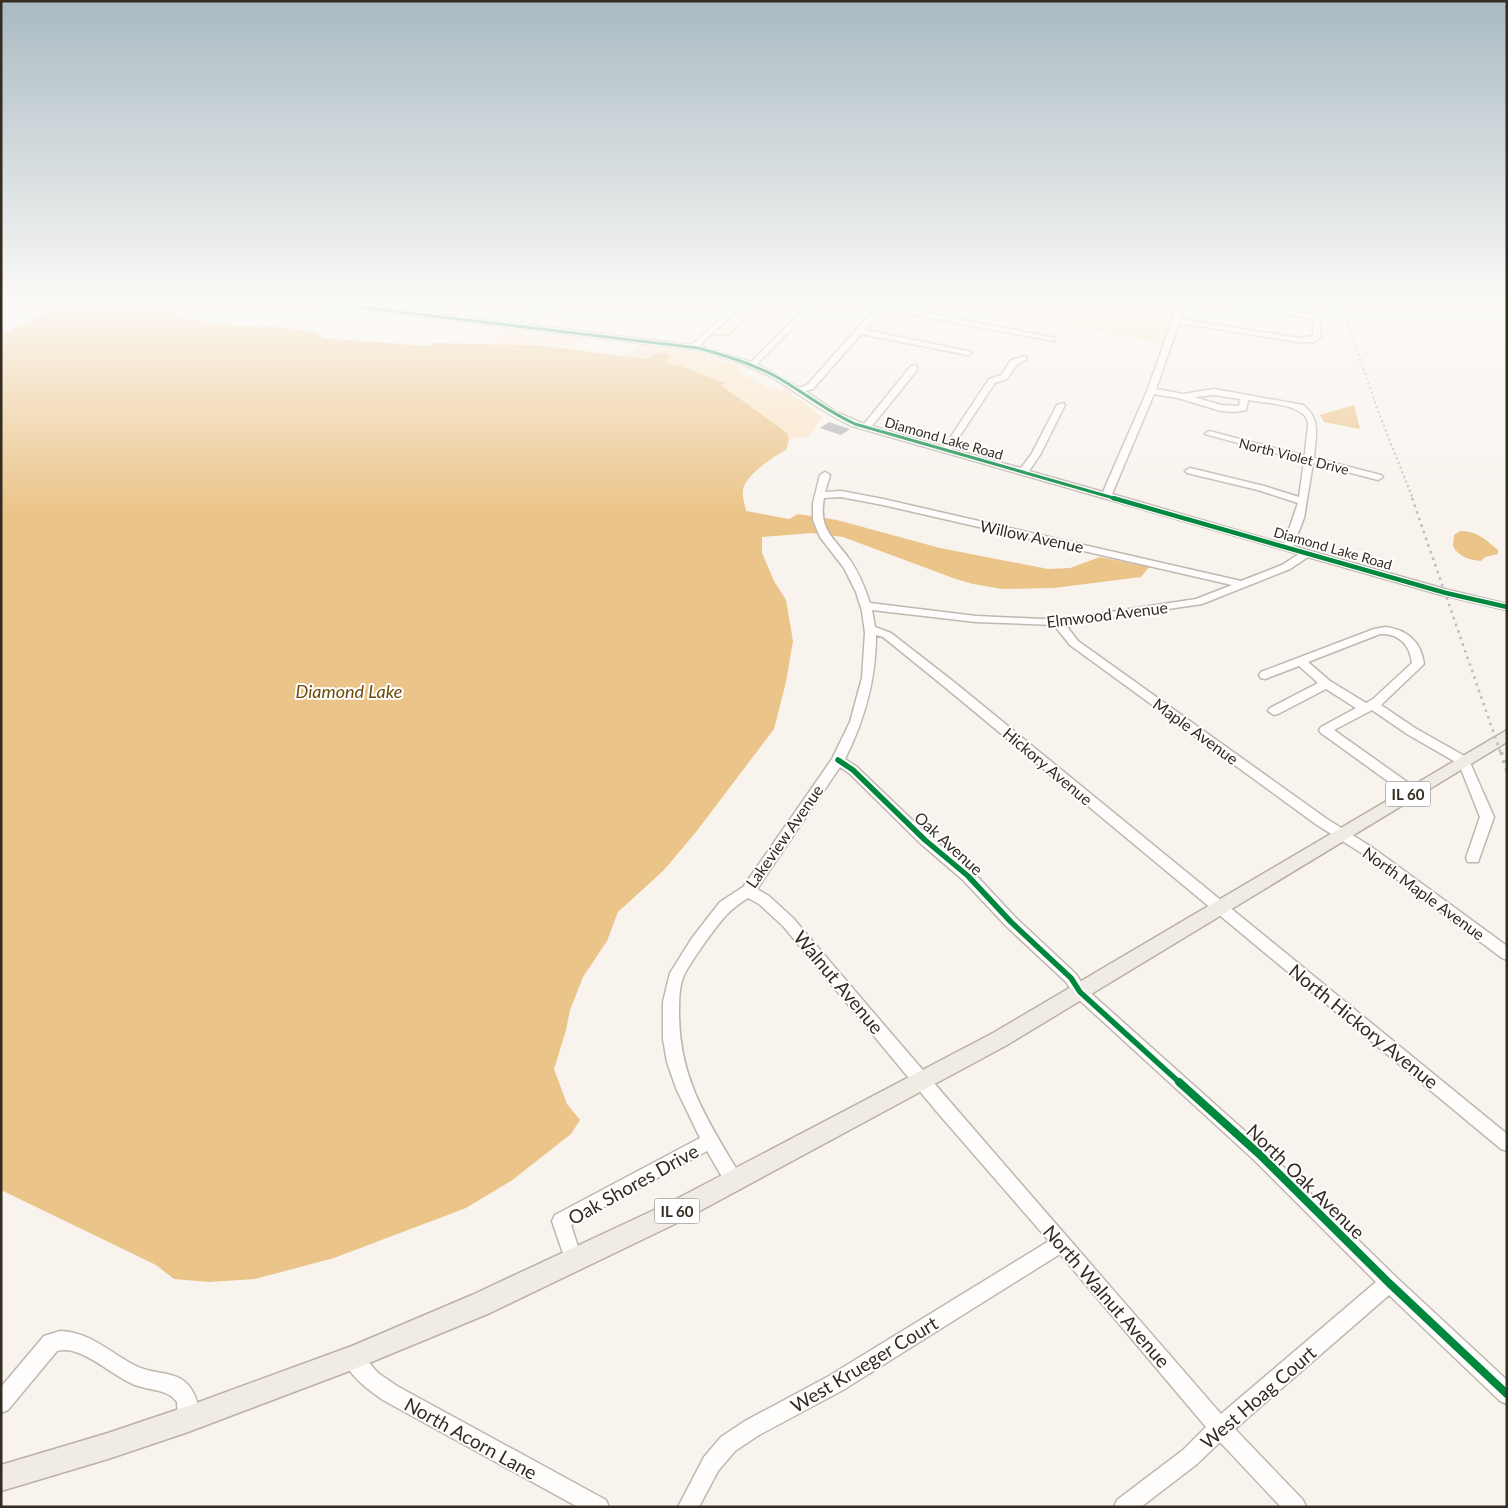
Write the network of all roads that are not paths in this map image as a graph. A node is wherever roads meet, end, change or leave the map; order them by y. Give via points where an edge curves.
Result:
1 (766, 372) edge
2 (822, 372) edge
3 (910, 372) edge
4 (1007, 372) edge
5 (1157, 372) edge
6 (798, 391) junction
7 (1151, 391) junction
8 (1184, 396) junction
9 (1244, 397) junction
10 (1060, 405) dead end
11 (866, 427) junction
12 (1209, 434) dead end
13 (946, 450) junction
14 (1308, 461) junction
15 (1190, 471) dead end
16 (1023, 472) junction
17 (825, 475) dead end
18 (1378, 477) dead end
19 (820, 495) junction
20 (1107, 495) junction
21 (1302, 502) junction
22 (1288, 547) junction
23 (1306, 552) junction
24 (1243, 585) junction
25 (867, 606) junction
26 (1507, 607) edge
27 (1058, 621) junction
28 (871, 629) junction
29 (1301, 662) junction
30 (1266, 675) dead end
31 (1326, 684) junction
32 (1368, 706) junction
33 (1274, 711) dead end
34 (1507, 735) edge
35 (838, 760) junction
36 (1464, 761) junction
37 (1412, 792) junction
38 (1341, 834) junction
39 (1473, 858) dead end
40 (748, 891) junction
41 (1221, 908) junction
42 (1507, 954) edge
43 (1080, 992) junction
44 (922, 1082) junction
45 (710, 1141) junction
46 (1507, 1144) edge
47 (734, 1181) junction
48 (1062, 1243) junction
49 (573, 1259) junction
50 (1389, 1283) junction
51 (352, 1358) junction
52 (1507, 1394) edge
53 (1, 1403) edge
54 (188, 1418) junction
55 (1220, 1428) junction
56 (1, 1478) edge
57 (599, 1507) edge
58 (688, 1507) edge
59 (1124, 1507) edge
60 (1296, 1507) edge

1 - 6 street, Diamond Lake Road
2 - 6 street via 810,386
3 - 11 street
4 - 13 street via 992,381
5 - 7 street
6 - 11 street, Diamond Lake Road via 830,413
7 - 8 street
7 - 20 street
8 - 9 street via 1211,391
8 - 9 street via 1233,409 1242,408
9 - 14 street via 1306,410 1312,423
10 - 16 street
11 - 13 street, Diamond Lake Road
12 - 14 street, North Violet Drive
13 - 16 street, Diamond Lake Road
14 - 18 street, North Violet Drive
14 - 21 street
15 - 21 street via 1261,488
16 - 20 street, Diamond Lake Road
17 - 19 street, Lakeview Avenue
19 - 24 street, Willow Avenue via 841,494 883,502 1224,578
19 - 25 street, Lakeview Avenue via 818,523 845,562
20 - 22 street, Diamond Lake Road
21 - 22 street
22 - 23 street, Diamond Lake Road
23 - 24 street, Elmwood Avenue via 1286,567
23 - 26 street, Diamond Lake Road via 1446,593
24 - 27 street, Elmwood Avenue via 1198,602
25 - 27 street, Elmwood Avenue via 976,619
25 - 28 street, Lakeview Avenue
27 - 38 street, Maple Avenue via 1074,643
28 - 35 street, Lakeview Avenue via 863,697 847,746
28 - 41 street, Hickory Avenue via 887,635 950,685
29 - 30 street
29 - 31 street
29 - 32 street via 1378,631 1391,630 1405,635 1413,645 1418,664 1389,692
31 - 32 street
31 - 33 street
32 - 36 street
32 - 37 street via 1325,730
34 - 36 main road, IL 60
35 - 40 street, Lakeview Avenue
35 - 43 street, Oak Avenue via 853,770 925,840 968,876 1070,978
36 - 37 main road, IL 60
36 - 39 street via 1487,817
37 - 38 main road, IL 60
38 - 41 main road, IL 60
38 - 42 street, North Maple Avenue via 1368,850
40 - 44 street, Walnut Avenue via 764,900 788,922
40 - 45 street, Lakeview Avenue via 725,906 697,942 677,973 671,1002 675,1062
41 - 43 main road, IL 60
41 - 46 street, North Hickory Avenue
43 - 44 main road, IL 60
43 - 50 street, North Oak Avenue via 1259,1154
44 - 47 main road, IL 60
44 - 48 street, North Walnut Avenue
45 - 47 street, Lakeview Avenue
45 - 49 street, Oak Shores Drive via 561,1221
47 - 49 main road, IL 60
48 - 55 street, North Walnut Avenue
48 - 58 street, West Krueger Court via 836,1384 728,1444 711,1464
49 - 51 main road, IL 60 via 481,1304
50 - 52 street, North Oak Avenue
50 - 55 street, West Hoag Court
51 - 54 main road, IL 60
51 - 57 street, North Acorn Lane via 371,1380 390,1393
53 - 54 street via 30,1366 57,1339 75,1341 131,1374 158,1379 179,1389 188,1401
54 - 56 main road, IL 60
55 - 59 street, West Hoag Court via 1190,1457
55 - 60 street, North Walnut Avenue

